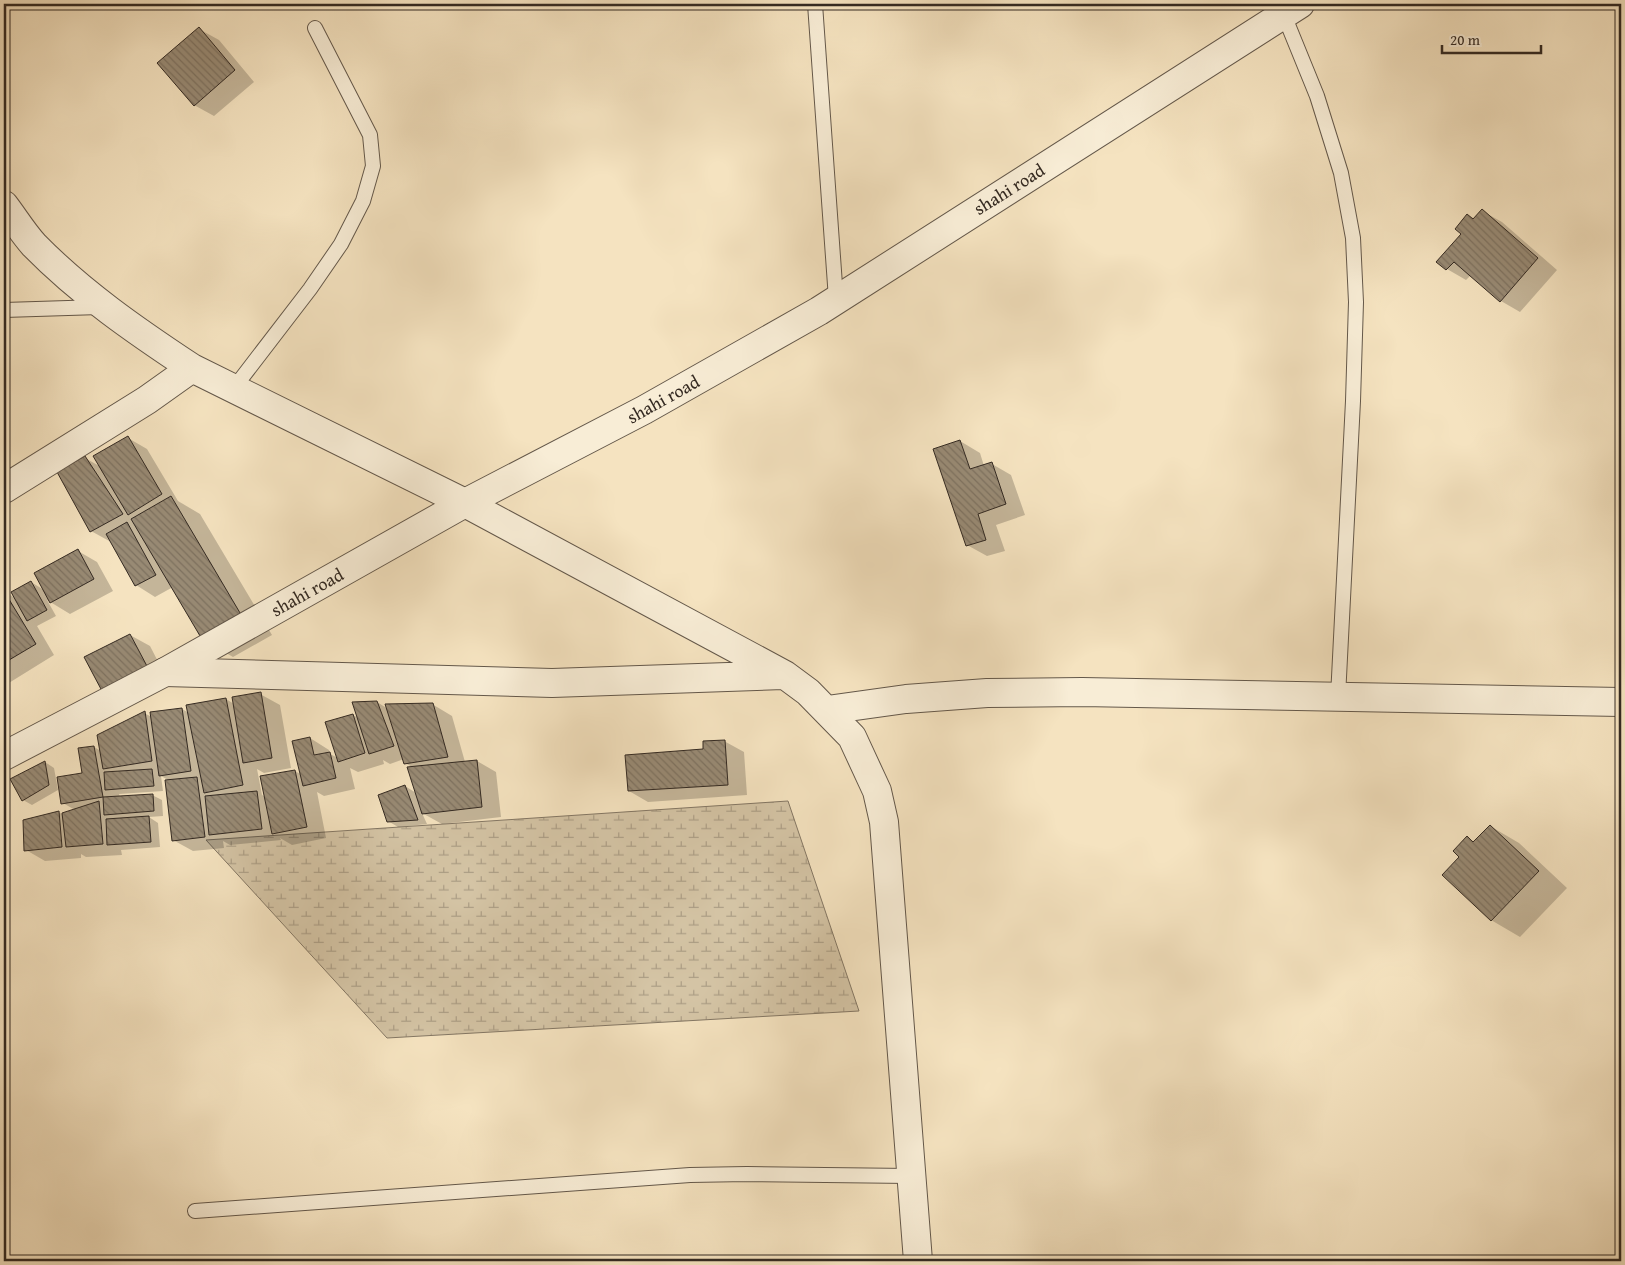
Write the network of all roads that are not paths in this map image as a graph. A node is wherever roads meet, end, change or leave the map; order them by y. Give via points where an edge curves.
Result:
1 (815, 4) edge
2 (1292, 9) edge
3 (315, 28) dead end
4 (4, 205) edge
5 (836, 299) junction
6 (105, 307) junction
7 (4, 310) edge
8 (192, 368) junction
9 (234, 388) junction
10 (4, 489) edge
11 (465, 503) junction
12 (165, 672) junction
13 (785, 675) junction
14 (1338, 697) junction
15 (1621, 702) edge
16 (827, 710) junction
17 (4, 756) edge
18 (910, 1176) junction
19 (195, 1211) dead end
20 (918, 1261) edge

1 - 5 lane
2 - 5 street, shahi road
2 - 14 lane via 1341,173 1353,238 1356,302 1353,401
3 - 9 lane via 370,135 373,166 362,201 341,244
4 - 6 street via 33,244
5 - 11 street, shahi road via 644,410
6 - 7 lane
6 - 8 street
8 - 9 street
8 - 10 street via 147,400
9 - 11 street
11 - 12 street, shahi road
11 - 13 street
12 - 13 street via 552,683
12 - 17 street, shahi road
13 - 16 street
14 - 15 street
14 - 16 street via 987,693
16 - 18 street via 852,737 877,791 884,822
18 - 19 lane via 690,1175
18 - 20 street

